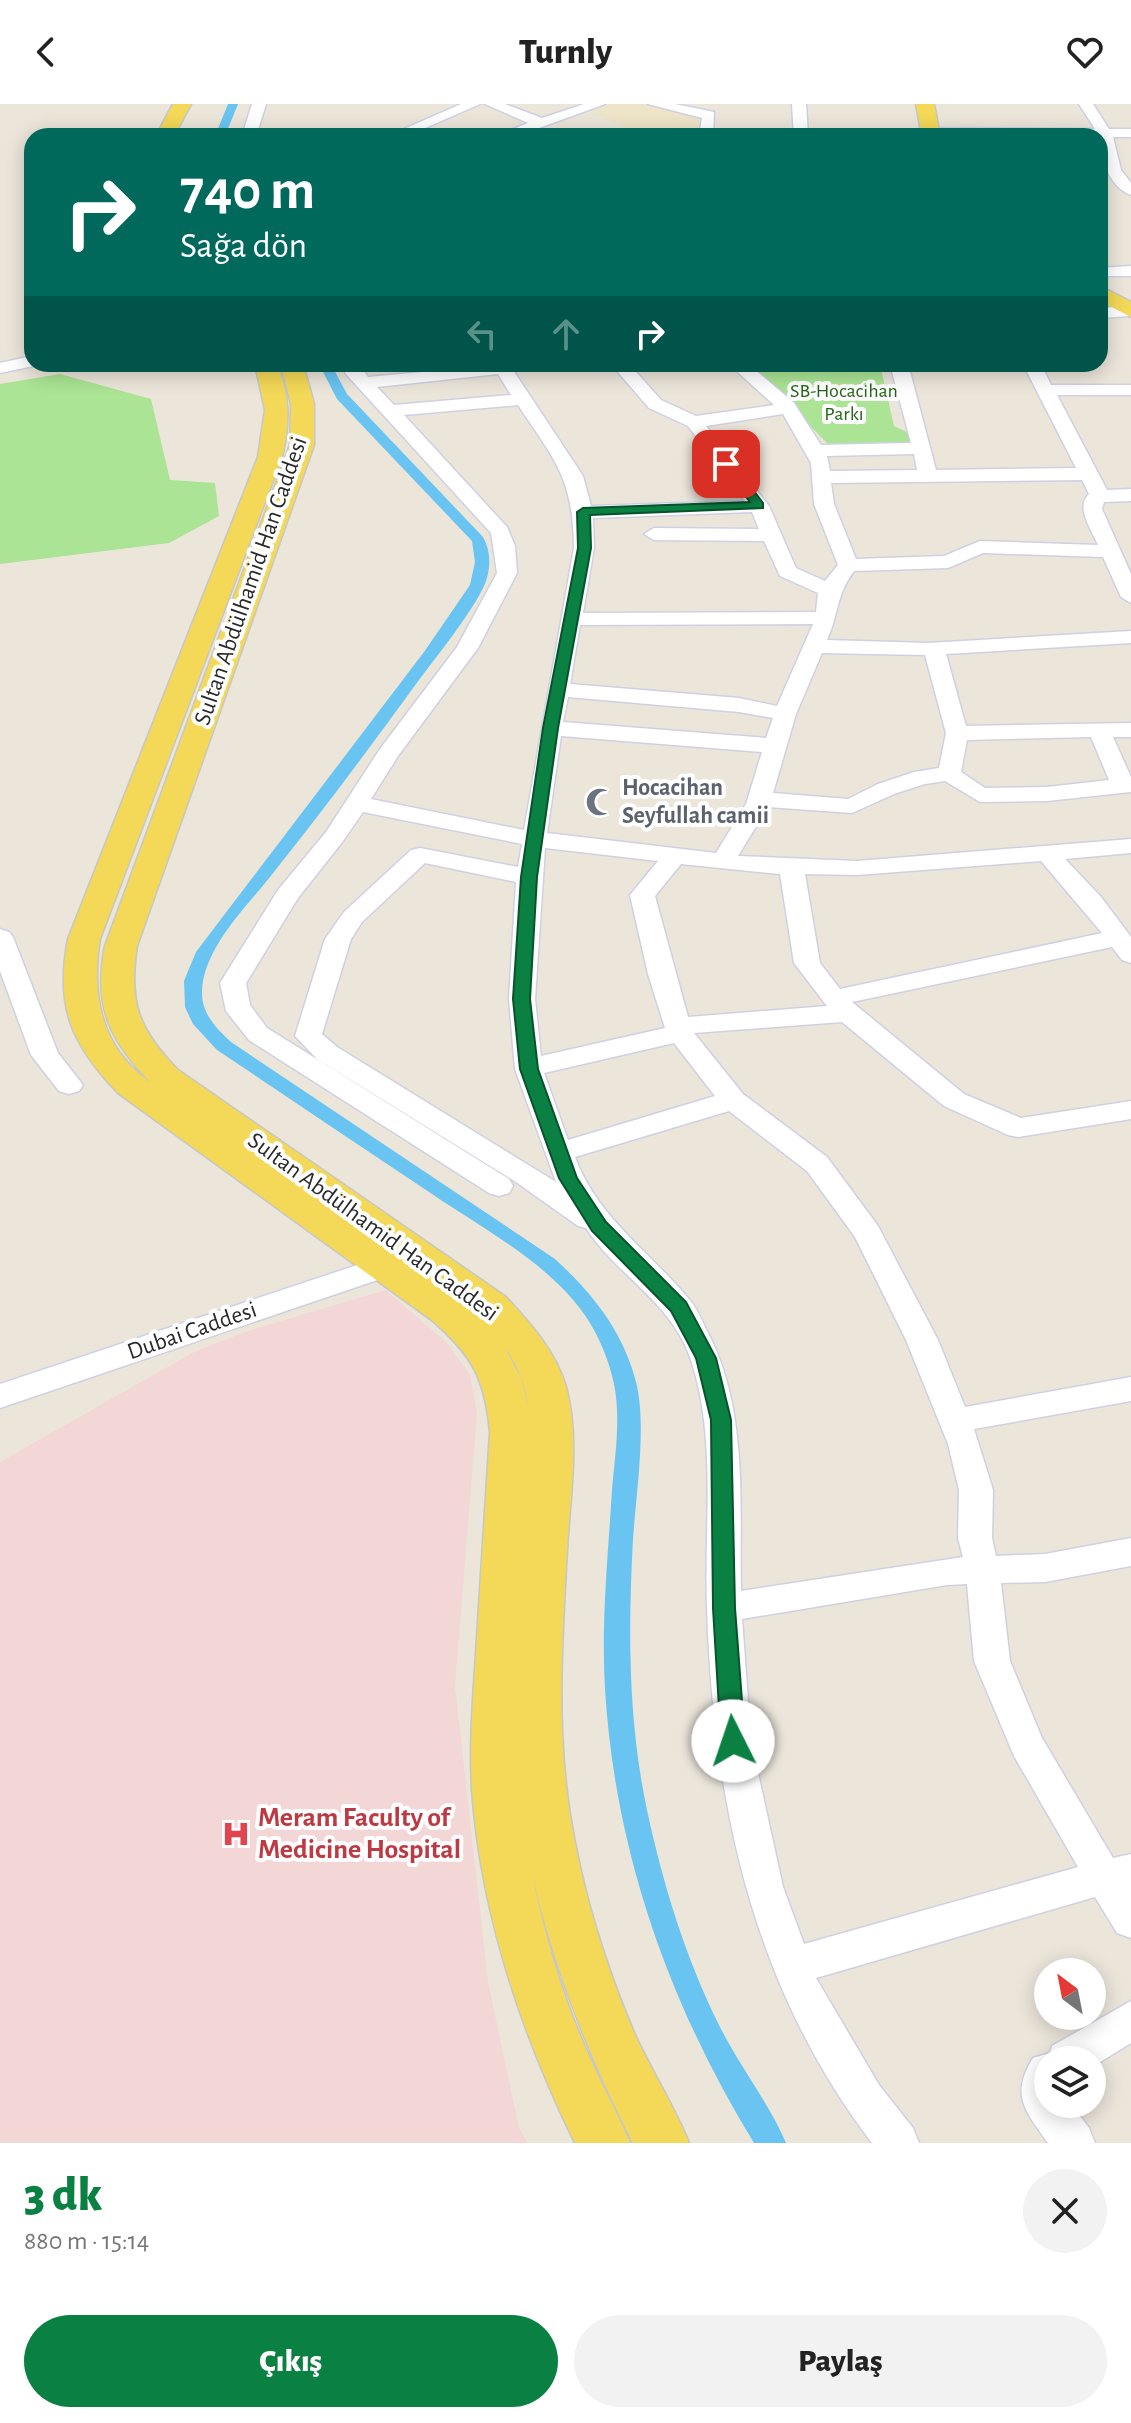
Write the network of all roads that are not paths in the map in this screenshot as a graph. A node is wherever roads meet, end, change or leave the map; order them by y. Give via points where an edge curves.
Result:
1 (182, 104) edge
2 (201, 104) edge
3 (259, 104) edge
4 (473, 104) edge
5 (492, 104) edge
6 (598, 104) edge
7 (655, 104) edge
8 (799, 104) edge
9 (916, 104) edge
10 (925, 104) edge
11 (1086, 104) edge
12 (169, 128) edge
13 (188, 128) edge
14 (252, 128) edge
15 (414, 128) edge
16 (535, 128) edge
17 (707, 128) edge
18 (800, 128) edge
19 (925, 128) edge
20 (927, 128) edge
21 (1099, 128) edge
22 (1131, 133) edge
23 (1108, 137) edge
24 (1108, 139) edge
25 (1131, 146) edge
26 (1108, 154) edge
27 (1110, 165) junction
28 (1131, 166) edge
29 (1126, 191) edge
30 (1131, 271) edge
31 (1108, 277) edge
32 (1108, 280) edge
33 (1108, 285) edge
34 (1131, 286) edge
35 (1131, 311) edge
36 (1108, 315) edge
37 (1108, 317) edge
38 (1131, 320) edge
39 (24, 363) edge
40 (0, 368) edge
41 (269, 372) edge
42 (294, 372) edge
43 (378, 372) edge
44 (506, 372) edge
45 (627, 372) edge
46 (747, 372) edge
47 (901, 372) edge
48 (1036, 372) edge
49 (357, 373) edge
50 (1044, 390) junction
51 (1131, 390) edge
52 (523, 399) junction
53 (788, 408) junction
54 (391, 411) junction
55 (694, 422) junction
56 (922, 448) junction
57 (815, 451) junction
58 (1088, 474) junction
59 (928, 476) junction
60 (821, 477) junction
61 (1131, 495) edge
62 (1100, 496) junction
63 (759, 506) junction
64 (583, 512) junction
65 (654, 534) dead end
66 (770, 535) junction
67 (1113, 551) junction
68 (848, 565) junction
69 (829, 590) junction
70 (1131, 597) edge
71 (826, 618) junction
72 (572, 619) junction
73 (1131, 637) edge
74 (815, 646) junction
75 (934, 649) junction
76 (559, 690) junction
77 (785, 714) junction
78 (551, 728) junction
79 (1131, 730) edge
80 (1099, 731) junction
81 (957, 733) junction
82 (775, 746) junction
83 (949, 774) junction
84 (1127, 785) edge
85 (759, 799) junction
86 (355, 803) junction
87 (534, 839) junction
88 (1131, 846) edge
89 (1047, 853) junction
90 (676, 855) junction
91 (723, 861) junction
92 (791, 866) junction
93 (529, 877) junction
94 (0, 937) edge
95 (1124, 947) edge
96 (842, 1006) junction
97 (679, 1030) junction
98 (529, 1069) junction
99 (69, 1085) dead end
100 (733, 1100) junction
101 (1131, 1110) edge
102 (559, 1152) junction
103 (499, 1186) dead end
104 (599, 1226) junction
105 (384, 1267) junction
106 (1131, 1389) edge
107 (0, 1396) edge
108 (954, 1421) junction
109 (1131, 1552) edge
110 (983, 1570) junction
111 (724, 1608) junction
112 (1118, 1874) edge
113 (1131, 1920) edge
114 (792, 1966) junction
115 (1131, 2020) edge
116 (1089, 2046) edge
117 (1056, 2118) edge
118 (603, 2143) edge
119 (662, 2143) edge
120 (898, 2143) edge
121 (1074, 2143) edge

1 - 12 main road
2 - 13 main road
3 - 14 street
4 - 15 street
5 - 16 street
6 - 16 street
7 - 17 street via 709,115
8 - 18 street
9 - 19 main road
10 - 20 main road
11 - 21 street
22 - 23 street
24 - 25 street
26 - 27 street
27 - 28 street
27 - 29 street
30 - 31 street
32 - 34 main road
33 - 35 main road
35 - 36 street
37 - 38 street
39 - 40 street
41 - 105 main road, Sultan Abdülhamid Han Caddesi via 278,409 270,457 84,939 78,972 80,1006 102,1054 130,1085
42 - 119 main road, Sultan Abdülhamid Han Caddesi via 301,394 302,445 121,946 117,1003 134,1041 166,1078 492,1307 533,1358 545,1385 551,1449 538,1713 549,1840 563,1903 602,2022
43 - 49 street
44 - 52 street
45 - 55 street via 655,404
46 - 53 street
47 - 56 street
48 - 50 street
49 - 54 street
50 - 51 street
50 - 58 street
52 - 54 street
52 - 64 street via 574,476
53 - 55 street
53 - 57 street
54 - 86 street via 500,531 507,573 467,648
55 - 63 street
56 - 57 street
56 - 59 street
57 - 60 street
58 - 59 street
58 - 62 street
59 - 60 street
60 - 68 street via 824,504
61 - 62 street
62 - 67 street via 1092,509
63 - 64 street
63 - 66 street
64 - 72 street via 584,548
65 - 66 street
66 - 69 street via 787,572
67 - 68 street via 980,547 948,562
67 - 70 street
68 - 69 street
69 - 71 street
71 - 72 street
71 - 74 street
72 - 76 street
73 - 75 street
74 - 75 street
74 - 77 street
75 - 81 street
76 - 77 street via 739,705
76 - 78 street
77 - 82 street
78 - 82 street
78 - 87 street
79 - 80 street
80 - 81 street
80 - 84 street
81 - 83 street
82 - 85 street
83 - 84 street via 980,795
83 - 85 street via 910,781 852,806
85 - 91 street
86 - 87 street
86 - 103 street via 287,895 233,983 232,997 258,1034
87 - 90 street
87 - 93 street
88 - 89 street
89 - 92 street via 857,868
89 - 95 street
90 - 91 street
90 - 97 street via 642,895
91 - 92 street
92 - 96 street via 807,963
93 - 98 street via 522,999
93 - 104 street via 420,855 353,917 338,939 308,1036
94 - 99 street via 45,1055
95 - 96 street via 865,989
96 - 97 street
96 - 101 street via 954,1100 1018,1128
97 - 98 street
97 - 100 street
98 - 102 street
100 - 102 street
100 - 108 street via 817,1164 868,1233 922,1340
102 - 104 street via 568,1178
104 - 111 street via 679,1307 706,1358 721,1420
105 - 107 street, Dubai Caddesi
105 - 118 main road, Sultan Abdülhamid Han Caddesi via 469,1329 505,1387 511,1454 494,1736 503,1849 535,1982
106 - 108 street
108 - 110 street via 976,1490 975,1538
109 - 110 street via 1045,1568
110 - 111 street via 947,1571
110 - 112 street via 992,1661 1027,1745
111 - 114 street via 733,1741 764,1887
112 - 113 street
112 - 114 street
114 - 120 street via 800,1990 864,2099
115 - 116 street
117 - 121 street

